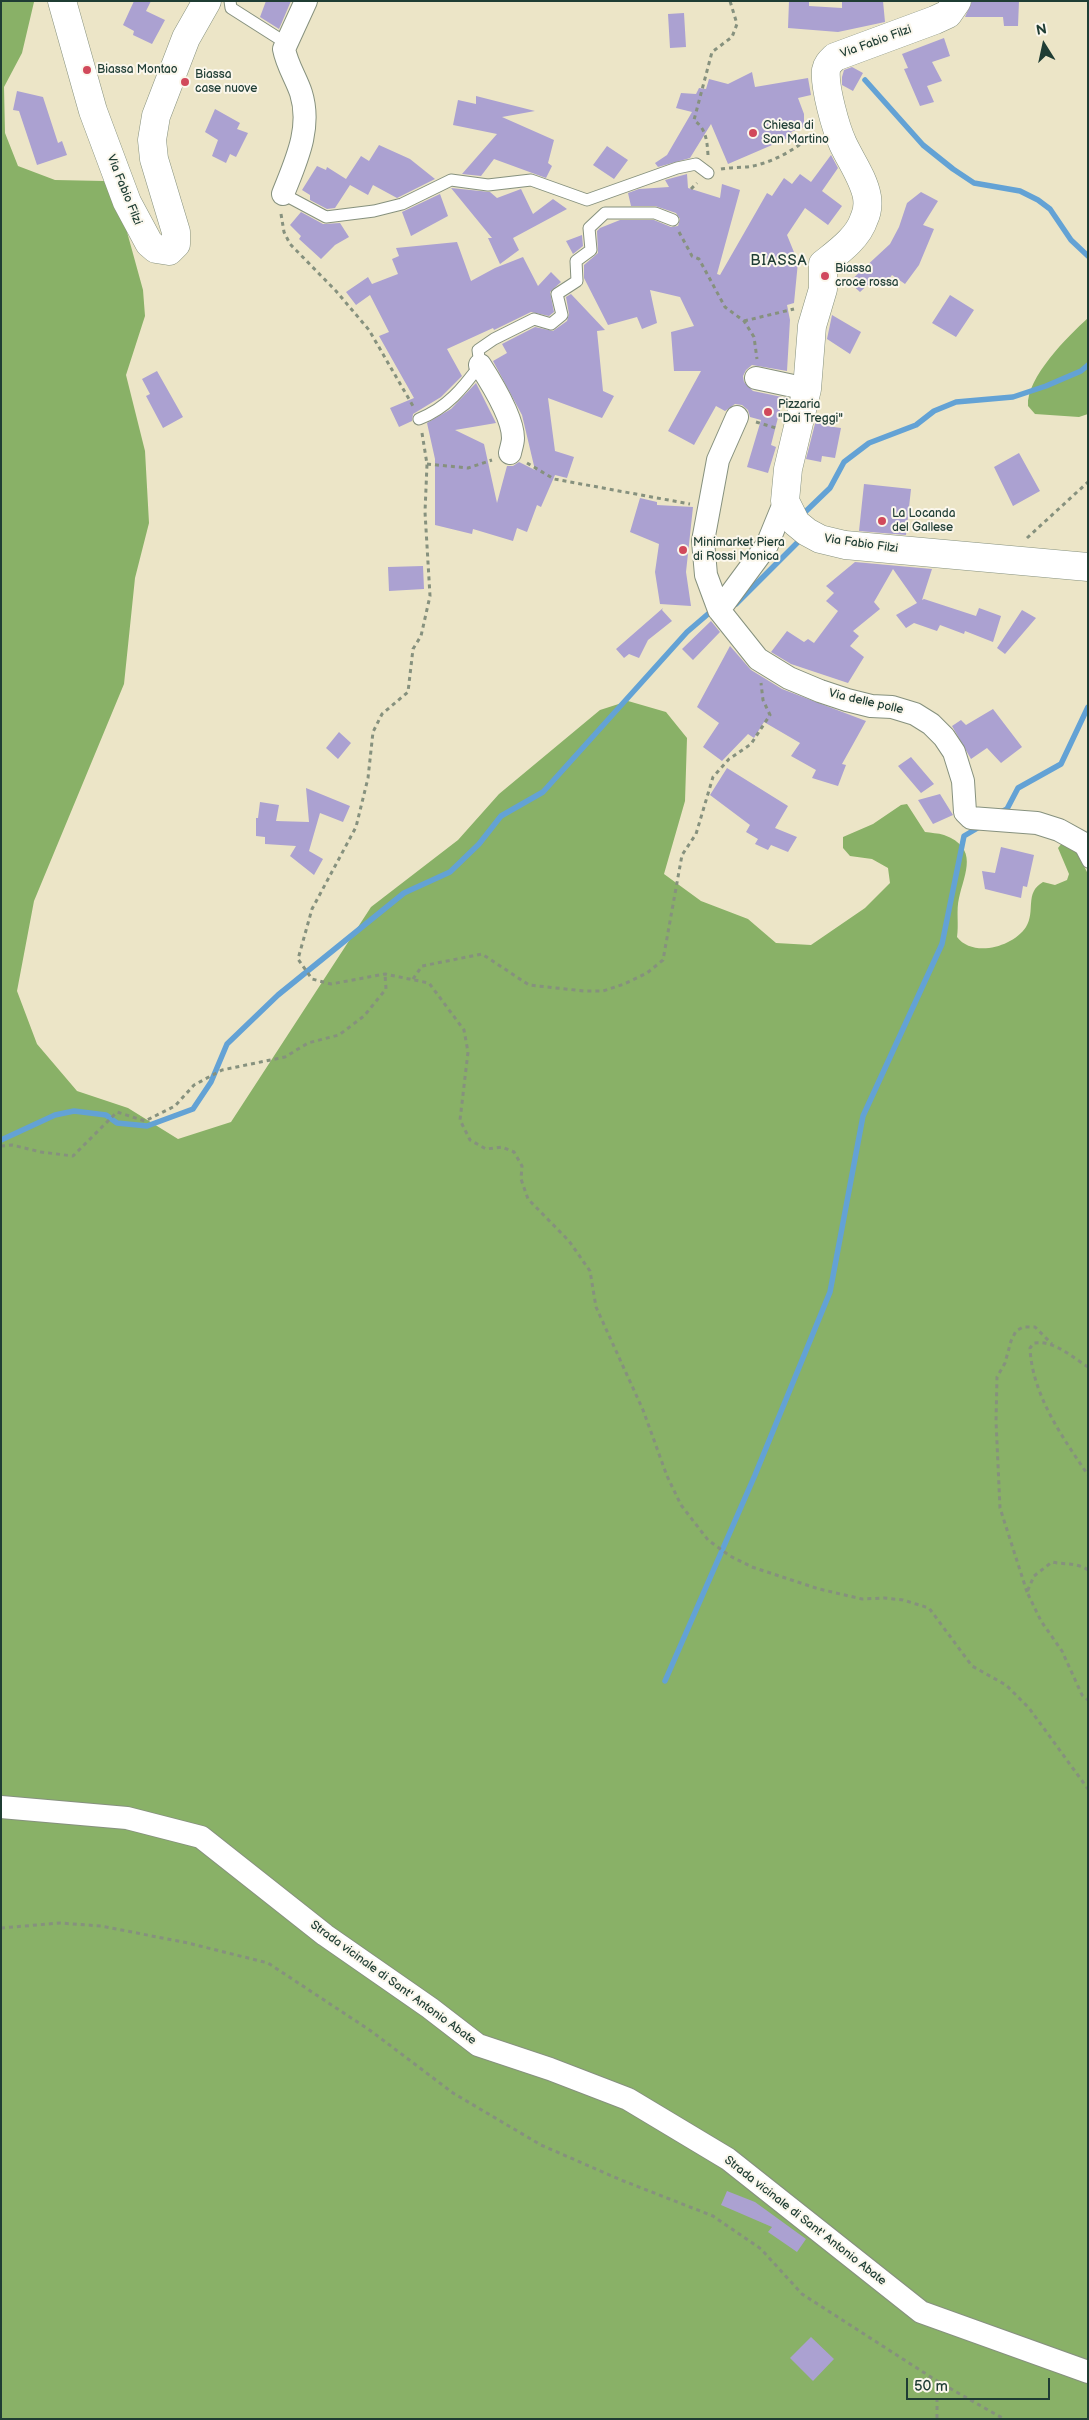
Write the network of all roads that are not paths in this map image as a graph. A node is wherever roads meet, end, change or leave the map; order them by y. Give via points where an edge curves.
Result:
1 (62, 1) edge
2 (207, 1) edge
3 (230, 1) edge
4 (306, 1) edge
5 (957, 1) edge
6 (286, 43) junction
7 (708, 173) road end
8 (284, 194) joint
9 (673, 220) road end
10 (480, 365) junction
11 (756, 378) road end
12 (807, 389) junction
13 (738, 417) road end
14 (419, 419) road end
15 (510, 454) road end
16 (785, 501) junction
17 (1088, 567) edge
18 (719, 610) junction
19 (1082, 842) edge
20 (1088, 862) edge
21 (1, 1807) edge
22 (1088, 2372) edge

1 - 2 street, Via Fabio Filzi via 93,111 127,202 149,243 156,249 169,251 176,244 176,232 154,159 152,140 156,116 186,38
3 - 6 lane via 231,8
4 - 6 street
5 - 12 street, Via Fabio Filzi via 948,14 851,50 830,61 826,70 842,142 867,197 867,211 864,222 846,246 823,264 823,289 812,326
6 - 8 street via 286,57 305,110 305,128
7 - 8 lane via 696,164 677,168 587,200 531,180 488,185 451,180 402,204 374,211 326,216
9 - 10 lane via 655,213 605,213 589,228 591,250 576,261 576,281 557,294 562,315 550,324 534,319 494,339 478,350
10 - 14 lane via 463,389 442,408
10 - 15 street via 496,390 513,436
11 - 12 street
12 - 16 street, Via Fabio Filzi via 788,469
13 - 18 street via 718,460 703,541 711,591
16 - 17 street, Via Fabio Filzi via 796,523 820,539 845,545
16 - 18 street via 767,545
18 - 19 street, Via delle polle via 758,659 768,666 820,691 871,706 892,707 915,714 931,724 944,737 960,767 968,817 1037,823
19 - 20 lane
21 - 22 street, Strada vicinale di Sant' Antonio Abate via 127,1818 201,1837 324,1935 478,2045 628,2099 728,2159 921,2312

